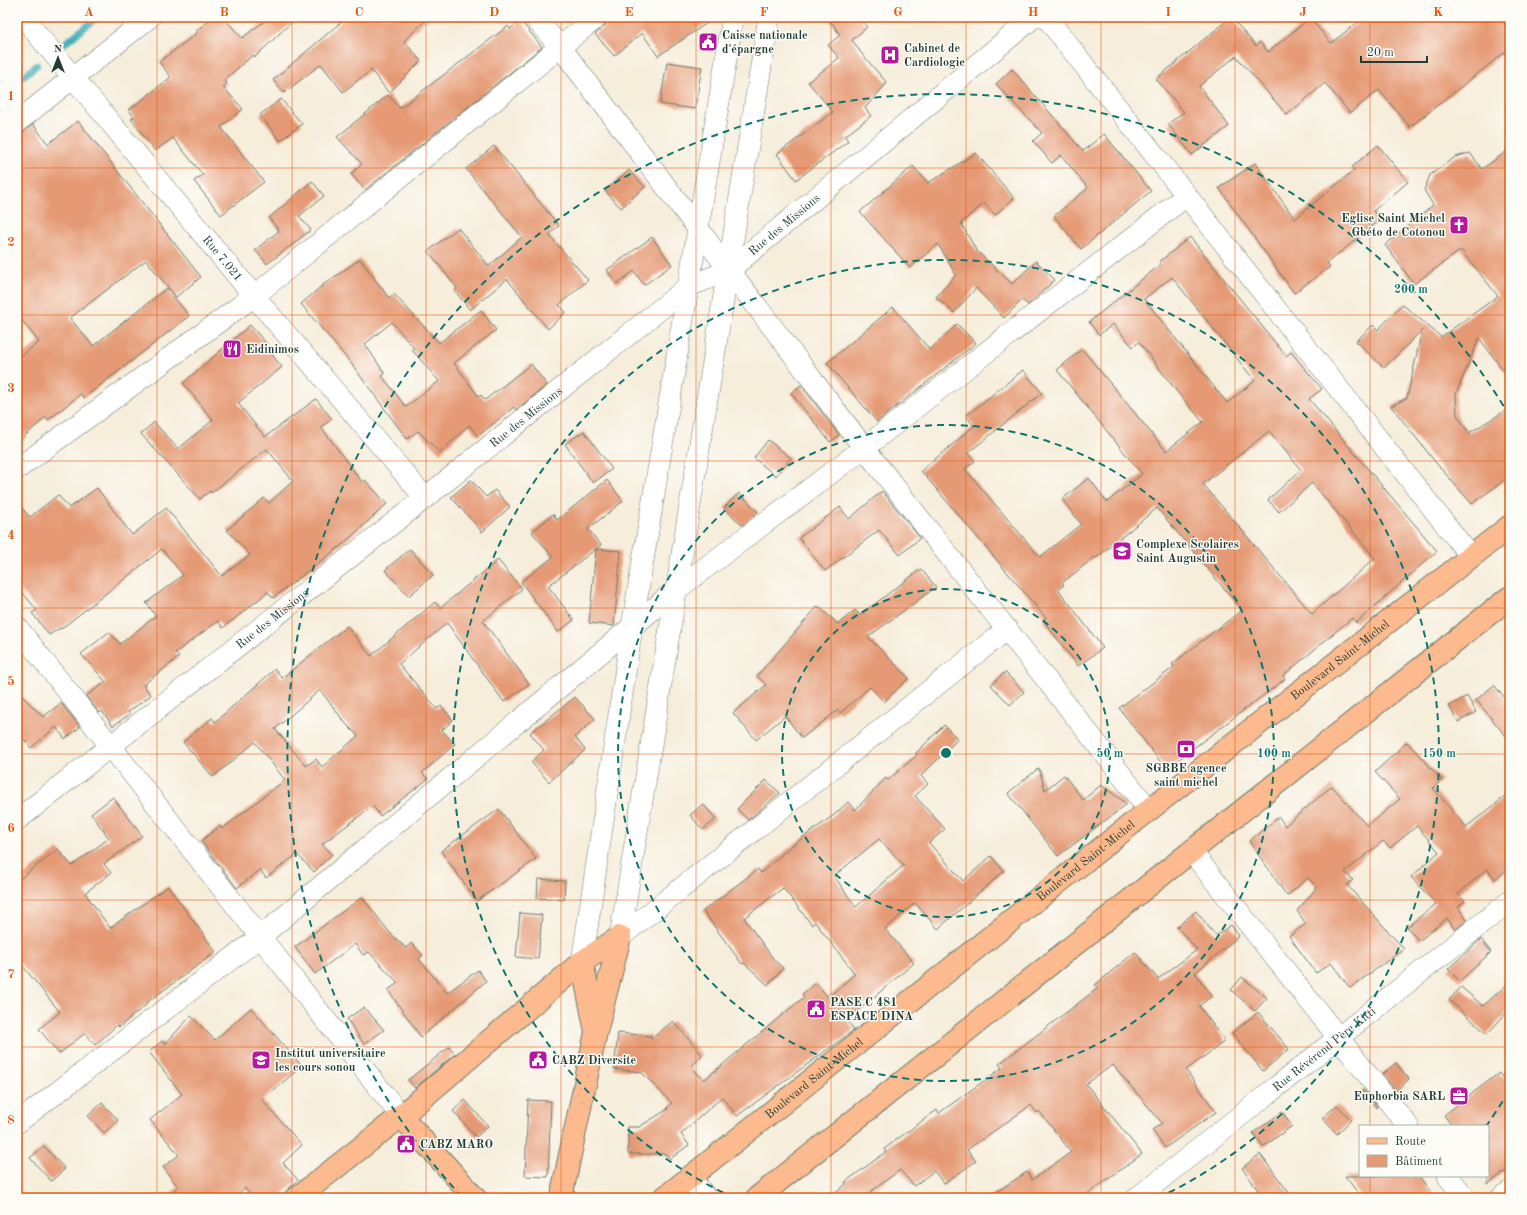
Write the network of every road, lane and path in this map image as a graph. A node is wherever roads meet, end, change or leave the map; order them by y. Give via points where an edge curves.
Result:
1 (150, 17) edge
2 (534, 17) edge
3 (597, 17) edge
4 (733, 17) edge
5 (769, 17) edge
6 (1034, 17) edge
7 (1046, 17) edge
8 (26, 22) edge
9 (561, 48) junction
10 (73, 78) junction
11 (17, 122) edge
12 (1186, 196) junction
13 (698, 229) junction
14 (728, 271) junction
15 (689, 286) junction
16 (254, 296) junction
17 (864, 448) junction
18 (17, 469) edge
19 (425, 498) junction
20 (1510, 526) edge
21 (1471, 557) junction
22 (676, 590) junction
23 (1510, 597) edge
24 (17, 627) edge
25 (632, 627) junction
26 (1006, 629) junction
27 (110, 746) junction
28 (1149, 810) junction
29 (17, 820) edge
30 (1191, 851) junction
31 (1510, 901) edge
32 (260, 936) junction
33 (620, 937) junction
34 (582, 962) junction
35 (596, 1032) junction
36 (1339, 1038) junction
37 (402, 1116) junction
38 (17, 1123) edge
39 (1407, 1125) edge
40 (690, 1177) junction
41 (1449, 1177) edge
42 (1510, 1191) edge
43 (297, 1198) edge
44 (475, 1198) edge
45 (563, 1198) edge
46 (664, 1198) edge
47 (705, 1198) edge
48 (757, 1198) edge
49 (1137, 1198) edge
50 (1465, 1198) edge
51 (1501, 1198) edge

1 - 10 street
2 - 9 street
3 - 9 street
4 - 13 street
5 - 14 street
6 - 14 street, Rue des Missions
7 - 12 street
8 - 10 street, Rue 7.021
9 - 13 street
9 - 16 street
10 - 11 street
10 - 16 street, Rue 7.021
12 - 17 street
12 - 21 street
13 - 14 street
13 - 15 street
14 - 15 street, Rue des Missions
14 - 17 street
14 - 22 street
15 - 19 street, Rue des Missions
15 - 25 street
16 - 18 street
16 - 19 street, Rue 7.021
17 - 22 street
17 - 26 street
19 - 27 street, Rue des Missions
20 - 21 main road, Boulevard Saint-Michel
21 - 28 main road, Boulevard Saint-Michel
22 - 25 street
22 - 33 street
23 - 30 main road
24 - 27 street
25 - 32 street
25 - 34 street
26 - 28 street
26 - 33 street
27 - 29 street, Rue des Missions
27 - 32 street
28 - 40 main road, Boulevard Saint-Michel
30 - 36 street
30 - 48 main road
31 - 36 street, Rue Révérend Père Kitti
32 - 37 street
32 - 38 street
33 - 34 main road
33 - 35 main road
34 - 35 main road
34 - 37 main road
35 - 45 main road
36 - 39 street
36 - 49 street, Rue Révérend Père Kitti
37 - 43 main road
37 - 44 main road
40 - 46 main road, Boulevard Saint-Michel
40 - 47 street
41 - 50 street
42 - 51 street

